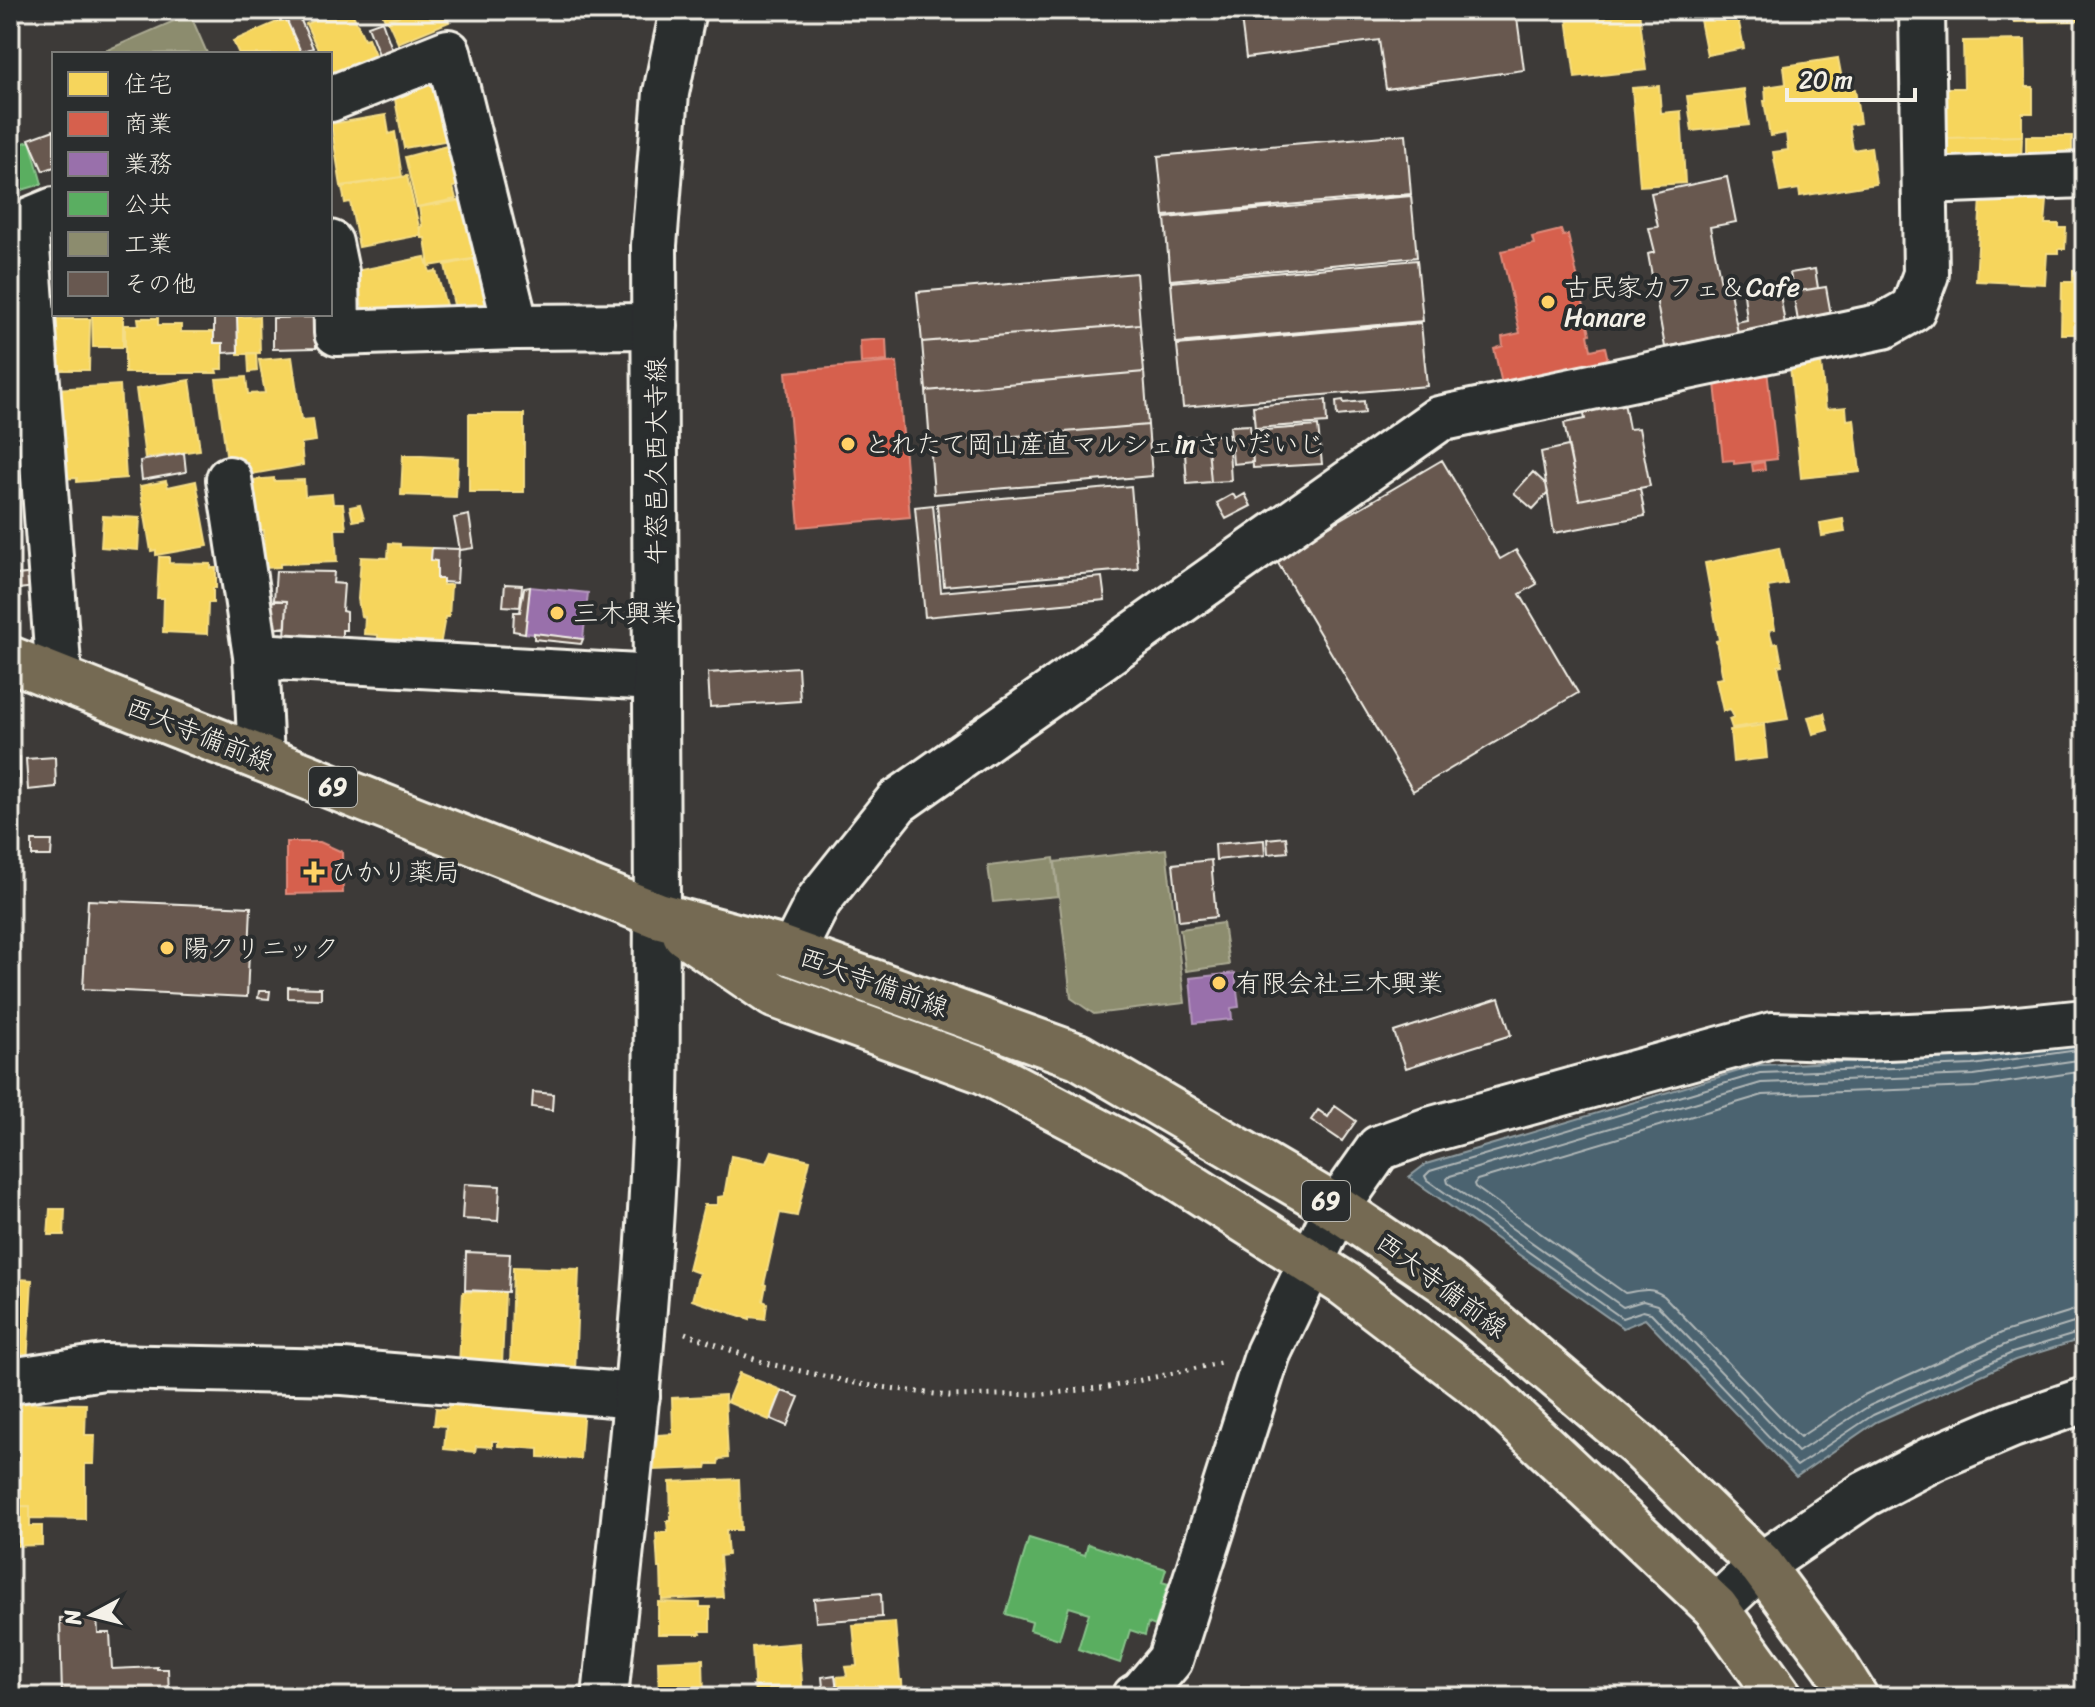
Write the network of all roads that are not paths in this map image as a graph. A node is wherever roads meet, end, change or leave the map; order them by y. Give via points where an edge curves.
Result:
1 (683, 10) edge
2 (1922, 10) edge
3 (332, 98) edge
4 (2085, 175) edge
5 (1925, 181) junction
6 (52, 211) edge
7 (332, 253) edge
8 (333, 302) edge
9 (44, 307) edge
10 (655, 326) junction
11 (516, 327) junction
12 (229, 479) dead end
13 (256, 656) junction
14 (10, 659) edge
15 (59, 677) junction
16 (656, 678) junction
17 (261, 758) junction
18 (657, 915) junction
19 (792, 953) junction
20 (2085, 1022) edge
21 (1337, 1208) junction
22 (1311, 1262) junction
23 (10, 1381) edge
24 (637, 1396) junction
25 (2085, 1400) edge
26 (1761, 1565) junction
27 (1716, 1608) junction
28 (605, 1697) edge
29 (1135, 1697) edge
30 (1780, 1697) edge
31 (1855, 1697) edge

1 - 10 street, 牛窓邑久西大寺線 via 666,93 654,245
2 - 5 street
3 - 11 street via 448,52
4 - 5 street
5 - 19 street via 1926,274 1913,309 1883,326 1439,419 897,802 819,900
6 - 9 street via 25,222
7 - 8 street
8 - 11 street via 337,333
9 - 15 street
10 - 11 street
10 - 16 street, 牛窓邑久西大寺線
12 - 13 street
13 - 16 street
13 - 17 street
14 - 15 main road, 西大寺備前線 / 69
15 - 17 main road, 西大寺備前線 / 69
16 - 18 street, 牛窓邑久西大寺線
17 - 18 main road, 西大寺備前線 / 69
18 - 19 main road, 西大寺備前線 / 69
18 - 22 main road, 西大寺備前線 / 69 via 774,995 984,1071 1134,1150
18 - 24 street, 牛窓邑久西大寺線 via 655,1132
19 - 21 main road, 西大寺備前線 / 69 via 1078,1056
20 - 21 street via 1864,1038 1772,1035 1379,1148
21 - 22 street
21 - 26 main road, 西大寺備前線 / 69 via 1446,1282 1639,1446
22 - 27 main road, 西大寺備前線 / 69 via 1490,1395
22 - 29 street via 1268,1353 1170,1660
23 - 24 street via 104,1367 327,1371
24 - 28 street, 牛窓邑久西大寺線
25 - 26 street via 1932,1459 1865,1494
26 - 27 street
26 - 31 main road, 西大寺備前線 / 69
27 - 30 main road, 西大寺備前線 / 69

